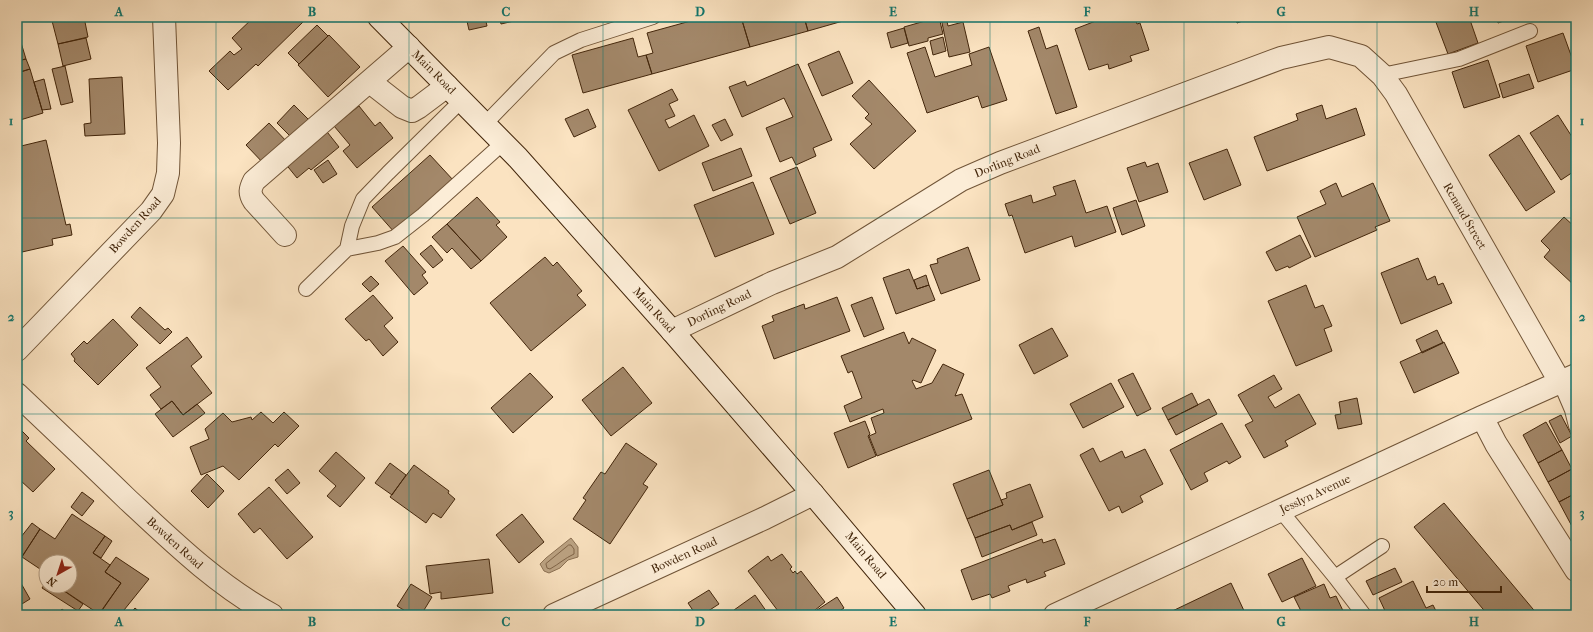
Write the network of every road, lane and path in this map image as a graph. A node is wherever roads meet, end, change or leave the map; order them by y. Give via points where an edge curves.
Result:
1 (164, 17) edge
2 (379, 17) edge
3 (653, 17) edge
4 (1530, 31) dead end
5 (409, 47) junction
6 (1362, 56) joint
7 (1382, 75) junction
8 (370, 82) junction
9 (455, 93) junction
10 (485, 124) junction
11 (503, 143) junction
12 (284, 234) dead end
13 (347, 249) junction
14 (306, 288) dead end
15 (672, 331) junction
16 (17, 350) edge
17 (1568, 378) edge
18 (17, 394) edge
19 (1482, 416) junction
20 (1576, 426) edge
21 (813, 494) junction
22 (1281, 511) junction
23 (1382, 546) dead end
24 (1576, 570) edge
25 (1336, 577) junction
26 (272, 615) edge
27 (554, 615) edge
28 (915, 615) edge
29 (1055, 615) edge
30 (1364, 615) edge

1 - 16 street, Bowden Road via 169,143 168,173 163,194 151,211
2 - 5 street, Main Road
3 - 10 lane via 581,40 554,52
4 - 7 lane via 1459,59
5 - 8 street
5 - 9 street, Main Road
6 - 7 street, Renaud Street
6 - 15 street, Dorling Road via 1329,47 1281,58 1000,163 961,180 837,257 772,283
7 - 17 street, Renaud Street
8 - 9 street via 402,107 412,111
8 - 12 street via 254,181 250,188 250,195 254,201
9 - 10 street, Main Road
9 - 13 lane via 364,199 352,226
10 - 11 street, Main Road
11 - 13 lane via 395,237
11 - 15 street, Main Road
13 - 14 lane
15 - 21 street, Main Road
17 - 19 street, Jesslyn Avenue
17 - 20 lane
18 - 26 street, Bowden Road via 185,554
19 - 22 street, Jesslyn Avenue
19 - 24 street via 1496,444
21 - 27 street, Bowden Road
21 - 28 street, Main Road
22 - 25 lane
22 - 29 street, Jesslyn Avenue
23 - 25 lane
25 - 30 lane

